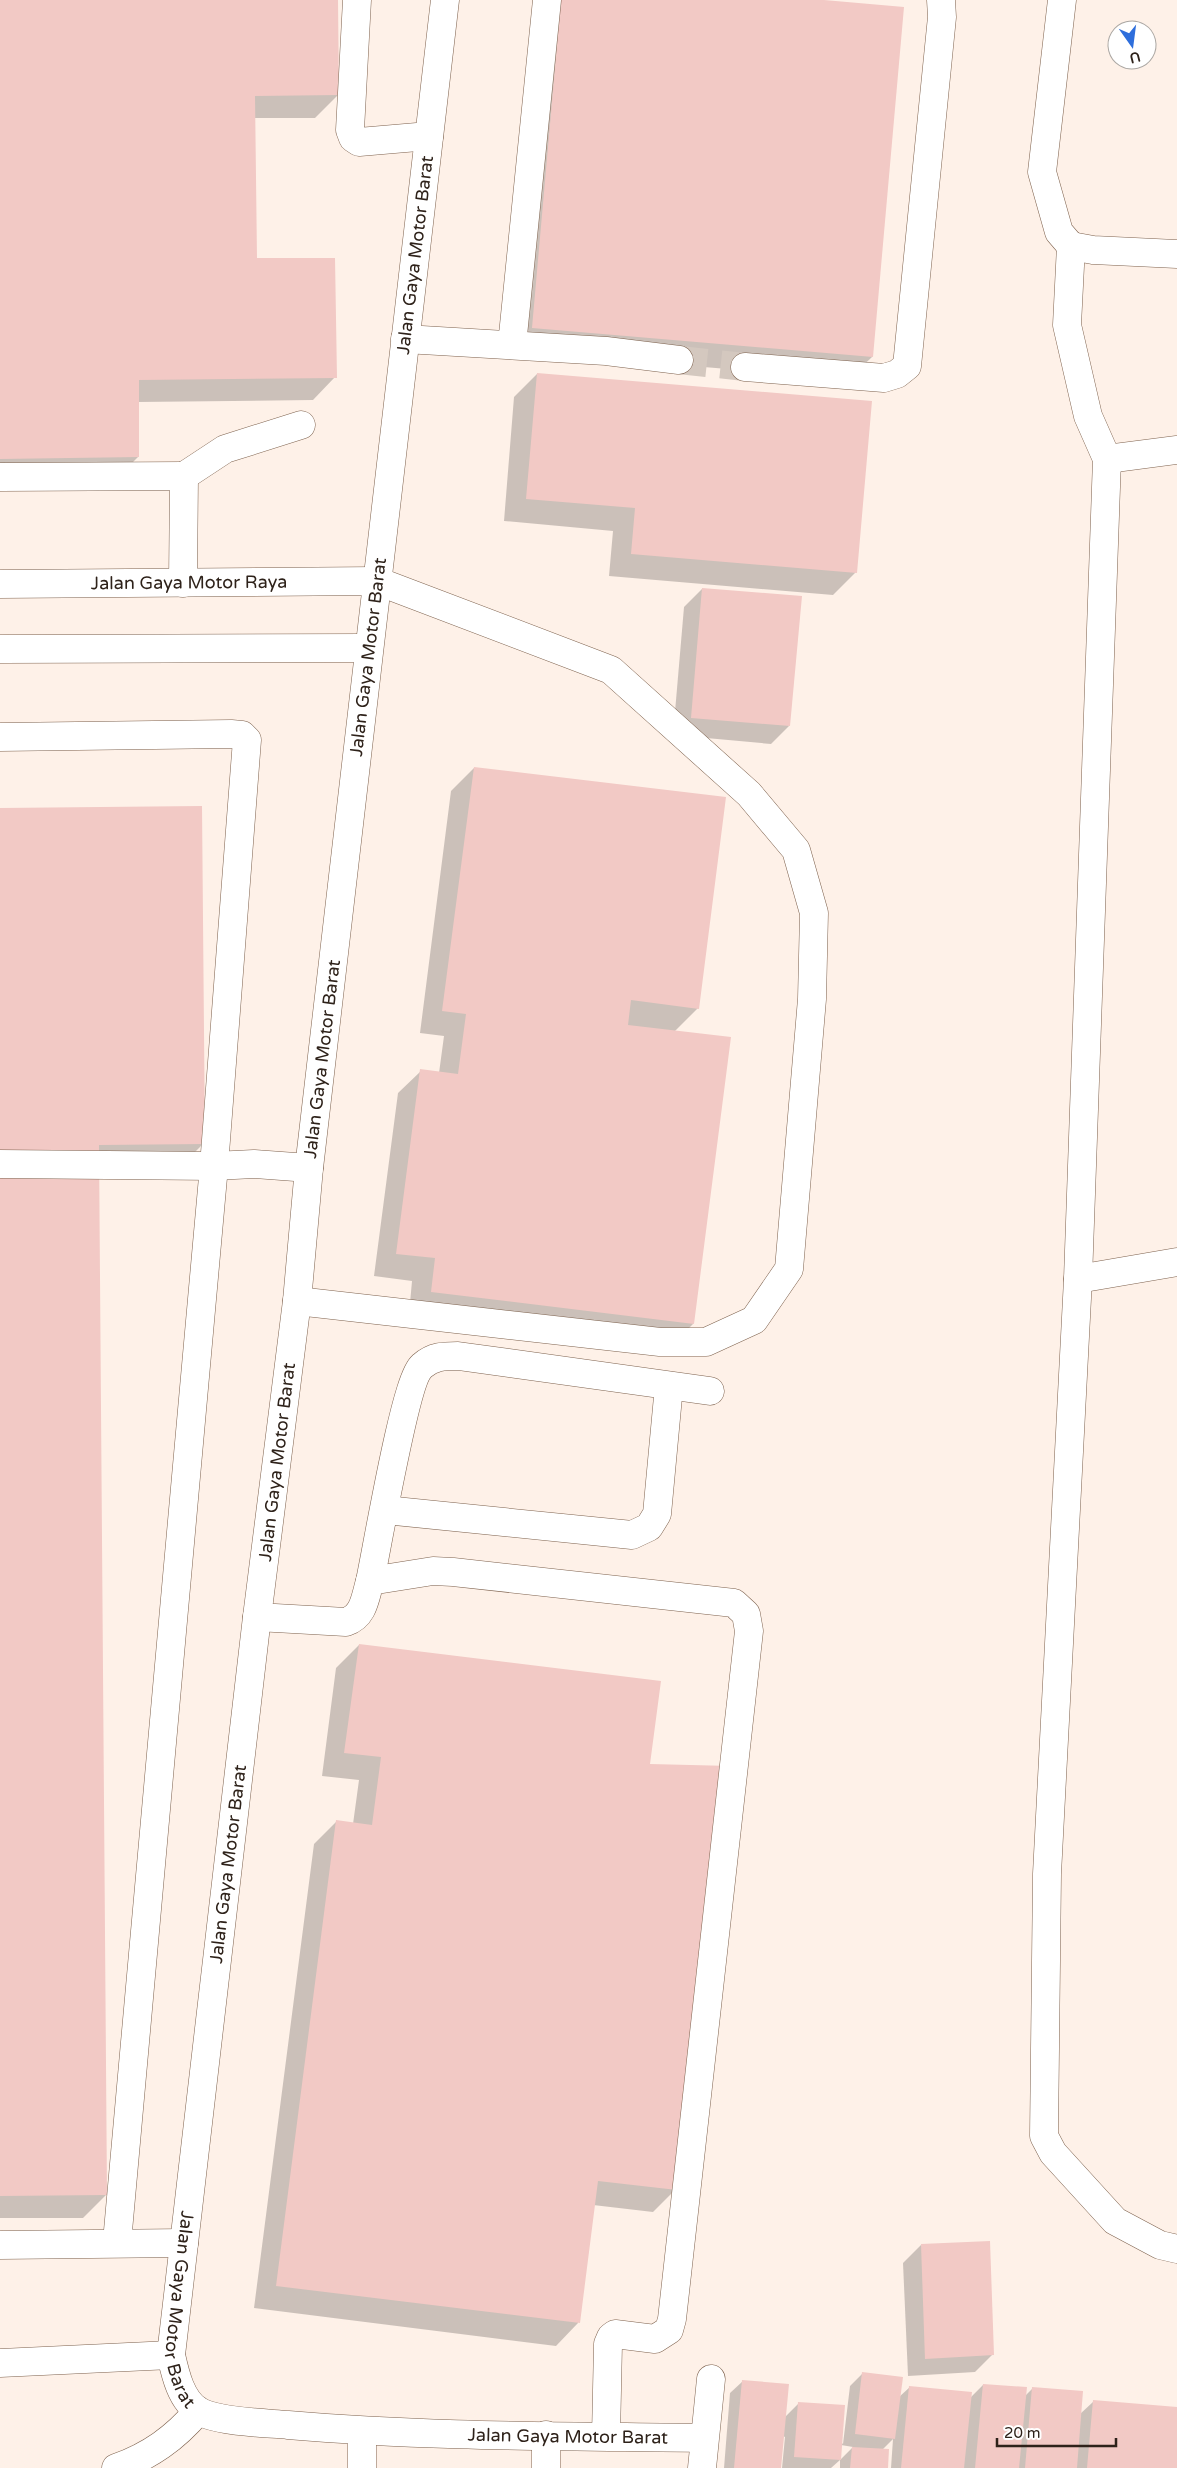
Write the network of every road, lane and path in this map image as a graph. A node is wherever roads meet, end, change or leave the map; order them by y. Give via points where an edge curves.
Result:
1 (357, 0) edge
2 (445, 0) edge
3 (547, 0) edge
4 (941, 0) edge
5 (1062, 0) edge
6 (429, 136) junction
7 (1071, 246) junction
8 (1177, 254) edge
9 (405, 339) junction
10 (512, 345) junction
11 (679, 360) tunnel mouth
12 (745, 367) tunnel mouth
13 (301, 425) dead end
14 (1177, 450) edge
15 (1107, 460) junction
16 (184, 476) junction
17 (0, 477) edge
18 (377, 581) junction
19 (184, 583) junction
20 (0, 584) edge
21 (369, 648) junction
22 (0, 649) edge
23 (0, 737) edge
24 (0, 1164) edge
25 (214, 1166) junction
26 (309, 1168) junction
27 (1177, 1262) edge
28 (1078, 1279) junction
29 (298, 1301) junction
30 (669, 1386) junction
31 (710, 1391) dead end
32 (385, 1510) junction
33 (370, 1581) junction
34 (257, 1617) junction
35 (117, 2242) junction
36 (184, 2243) junction
37 (0, 2244) edge
38 (1177, 2249) edge
39 (171, 2355) junction
40 (0, 2363) edge
41 (711, 2379) dead end
42 (198, 2411) junction
43 (362, 2431) junction
44 (546, 2435) junction
45 (606, 2436) junction
46 (704, 2438) junction
47 (116, 2468) edge
48 (362, 2468) edge
49 (546, 2468) edge
50 (702, 2468) edge

1 - 6 street via 350,130 353,138 359,142
2 - 6 street, Jalan Gaya Motor Barat
3 - 10 street
4 - 12 street via 908,366 884,378
5 - 7 street via 1042,172 1059,232
6 - 9 street, Jalan Gaya Motor Barat
7 - 8 street
7 - 15 street via 1067,325 1088,416
9 - 10 street
9 - 18 street, Jalan Gaya Motor Barat
10 - 11 street
13 - 16 street via 225,449
14 - 15 street
15 - 28 street
16 - 17 street
16 - 19 street
18 - 19 street, Jalan Gaya Motor Raya
18 - 21 street, Jalan Gaya Motor Barat
18 - 29 street via 611,670 749,794 796,850 814,914 812,999 789,1269 754,1320 706,1342 660,1342
19 - 20 street, Jalan Gaya Motor Raya
21 - 22 street
21 - 26 street, Jalan Gaya Motor Barat
23 - 25 street via 231,734 242,735 247,740
24 - 25 street
25 - 26 street via 254,1164
25 - 35 street
26 - 29 street, Jalan Gaya Motor Barat
27 - 28 street
28 - 38 street via 1048,1874 1044,2136 1052,2153 1115,2221 1160,2245
29 - 34 street, Jalan Gaya Motor Barat
30 - 31 street
30 - 32 street via 458,1356 436,1357 420,1367 408,1396
30 - 32 street via 657,1514 649,1527 632,1535
32 - 33 street
33 - 34 street via 356,1619 346,1622
33 - 45 street via 433,1571 453,1572 734,1603 746,1614 750,1631 672,2319 669,2330 655,2338 615,2334 611,2337 608,2344
34 - 36 street, Jalan Gaya Motor Barat
35 - 36 street
35 - 37 street
36 - 39 street, Jalan Gaya Motor Barat
39 - 40 street
39 - 42 street, Jalan Gaya Motor Barat via 175,2376
41 - 46 street
42 - 43 street, Jalan Gaya Motor Barat via 239,2420
42 - 47 street via 178,2434 155,2450
43 - 44 street, Jalan Gaya Motor Barat
43 - 48 street
44 - 45 street, Jalan Gaya Motor Barat
44 - 49 street
45 - 46 street, Jalan Gaya Motor Barat
46 - 50 street

